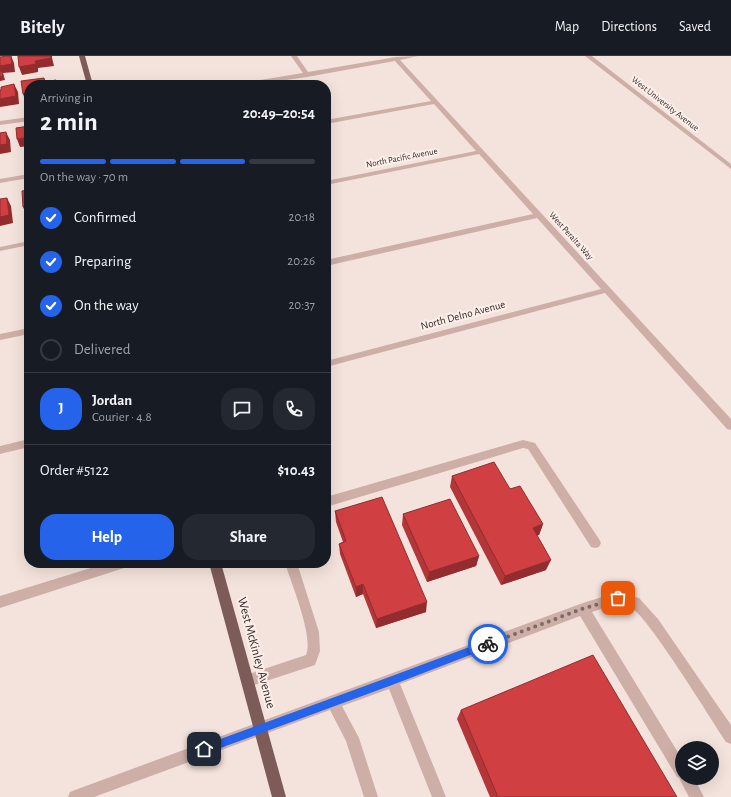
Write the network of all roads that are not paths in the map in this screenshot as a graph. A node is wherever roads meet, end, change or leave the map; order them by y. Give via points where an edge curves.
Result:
1 (82, 56) edge
2 (294, 56) edge
3 (415, 56) edge
4 (588, 56) edge
5 (396, 59) junction
6 (307, 75) junction
7 (89, 80) edge
8 (274, 80) edge
9 (435, 102) junction
10 (24, 120) edge
11 (331, 121) edge
12 (0, 124) edge
13 (481, 152) junction
14 (731, 167) edge
15 (24, 177) edge
16 (0, 181) edge
17 (331, 182) edge
18 (539, 215) junction
19 (24, 244) edge
20 (0, 249) edge
21 (331, 262) edge
22 (607, 290) junction
23 (24, 332) edge
24 (0, 338) edge
25 (331, 363) edge
26 (731, 426) edge
27 (24, 444) edge
28 (0, 450) edge
29 (331, 501) edge
30 (595, 544) dead end
31 (108, 568) edge
32 (216, 568) edge
33 (293, 568) edge
34 (0, 602) edge
35 (582, 609) junction
36 (248, 681) junction
37 (392, 681) junction
38 (333, 702) junction
39 (261, 728) junction
40 (731, 737) edge
41 (675, 761) edge
42 (690, 785) edge
43 (75, 797) edge
44 (279, 797) edge
45 (371, 797) edge
46 (439, 797) edge
47 (697, 797) edge

1 - 7 main road
2 - 6 street
3 - 5 street
4 - 14 street, West University Avenue
5 - 6 street
5 - 9 street, West Peralta Way
6 - 8 street
9 - 11 street
9 - 13 street, West Peralta Way
10 - 12 street
13 - 17 street, North Pacific Avenue
13 - 18 street, West Peralta Way
15 - 16 street
18 - 21 street
18 - 22 street, West Peralta Way
19 - 20 street
22 - 25 street, North Delno Avenue
22 - 26 street, West Peralta Way
23 - 24 street
27 - 28 street
29 - 30 street via 523,444 531,446
31 - 34 street
32 - 36 main road, West McKinley Avenue
33 - 36 street via 313,632 314,651 310,660
35 - 37 street
35 - 40 street via 618,598 635,602 654,623
35 - 41 street
36 - 39 main road, West McKinley Avenue
37 - 38 street
37 - 46 street
38 - 39 street
38 - 45 street via 352,738
39 - 43 street
39 - 44 main road, West McKinley Avenue
42 - 47 street

